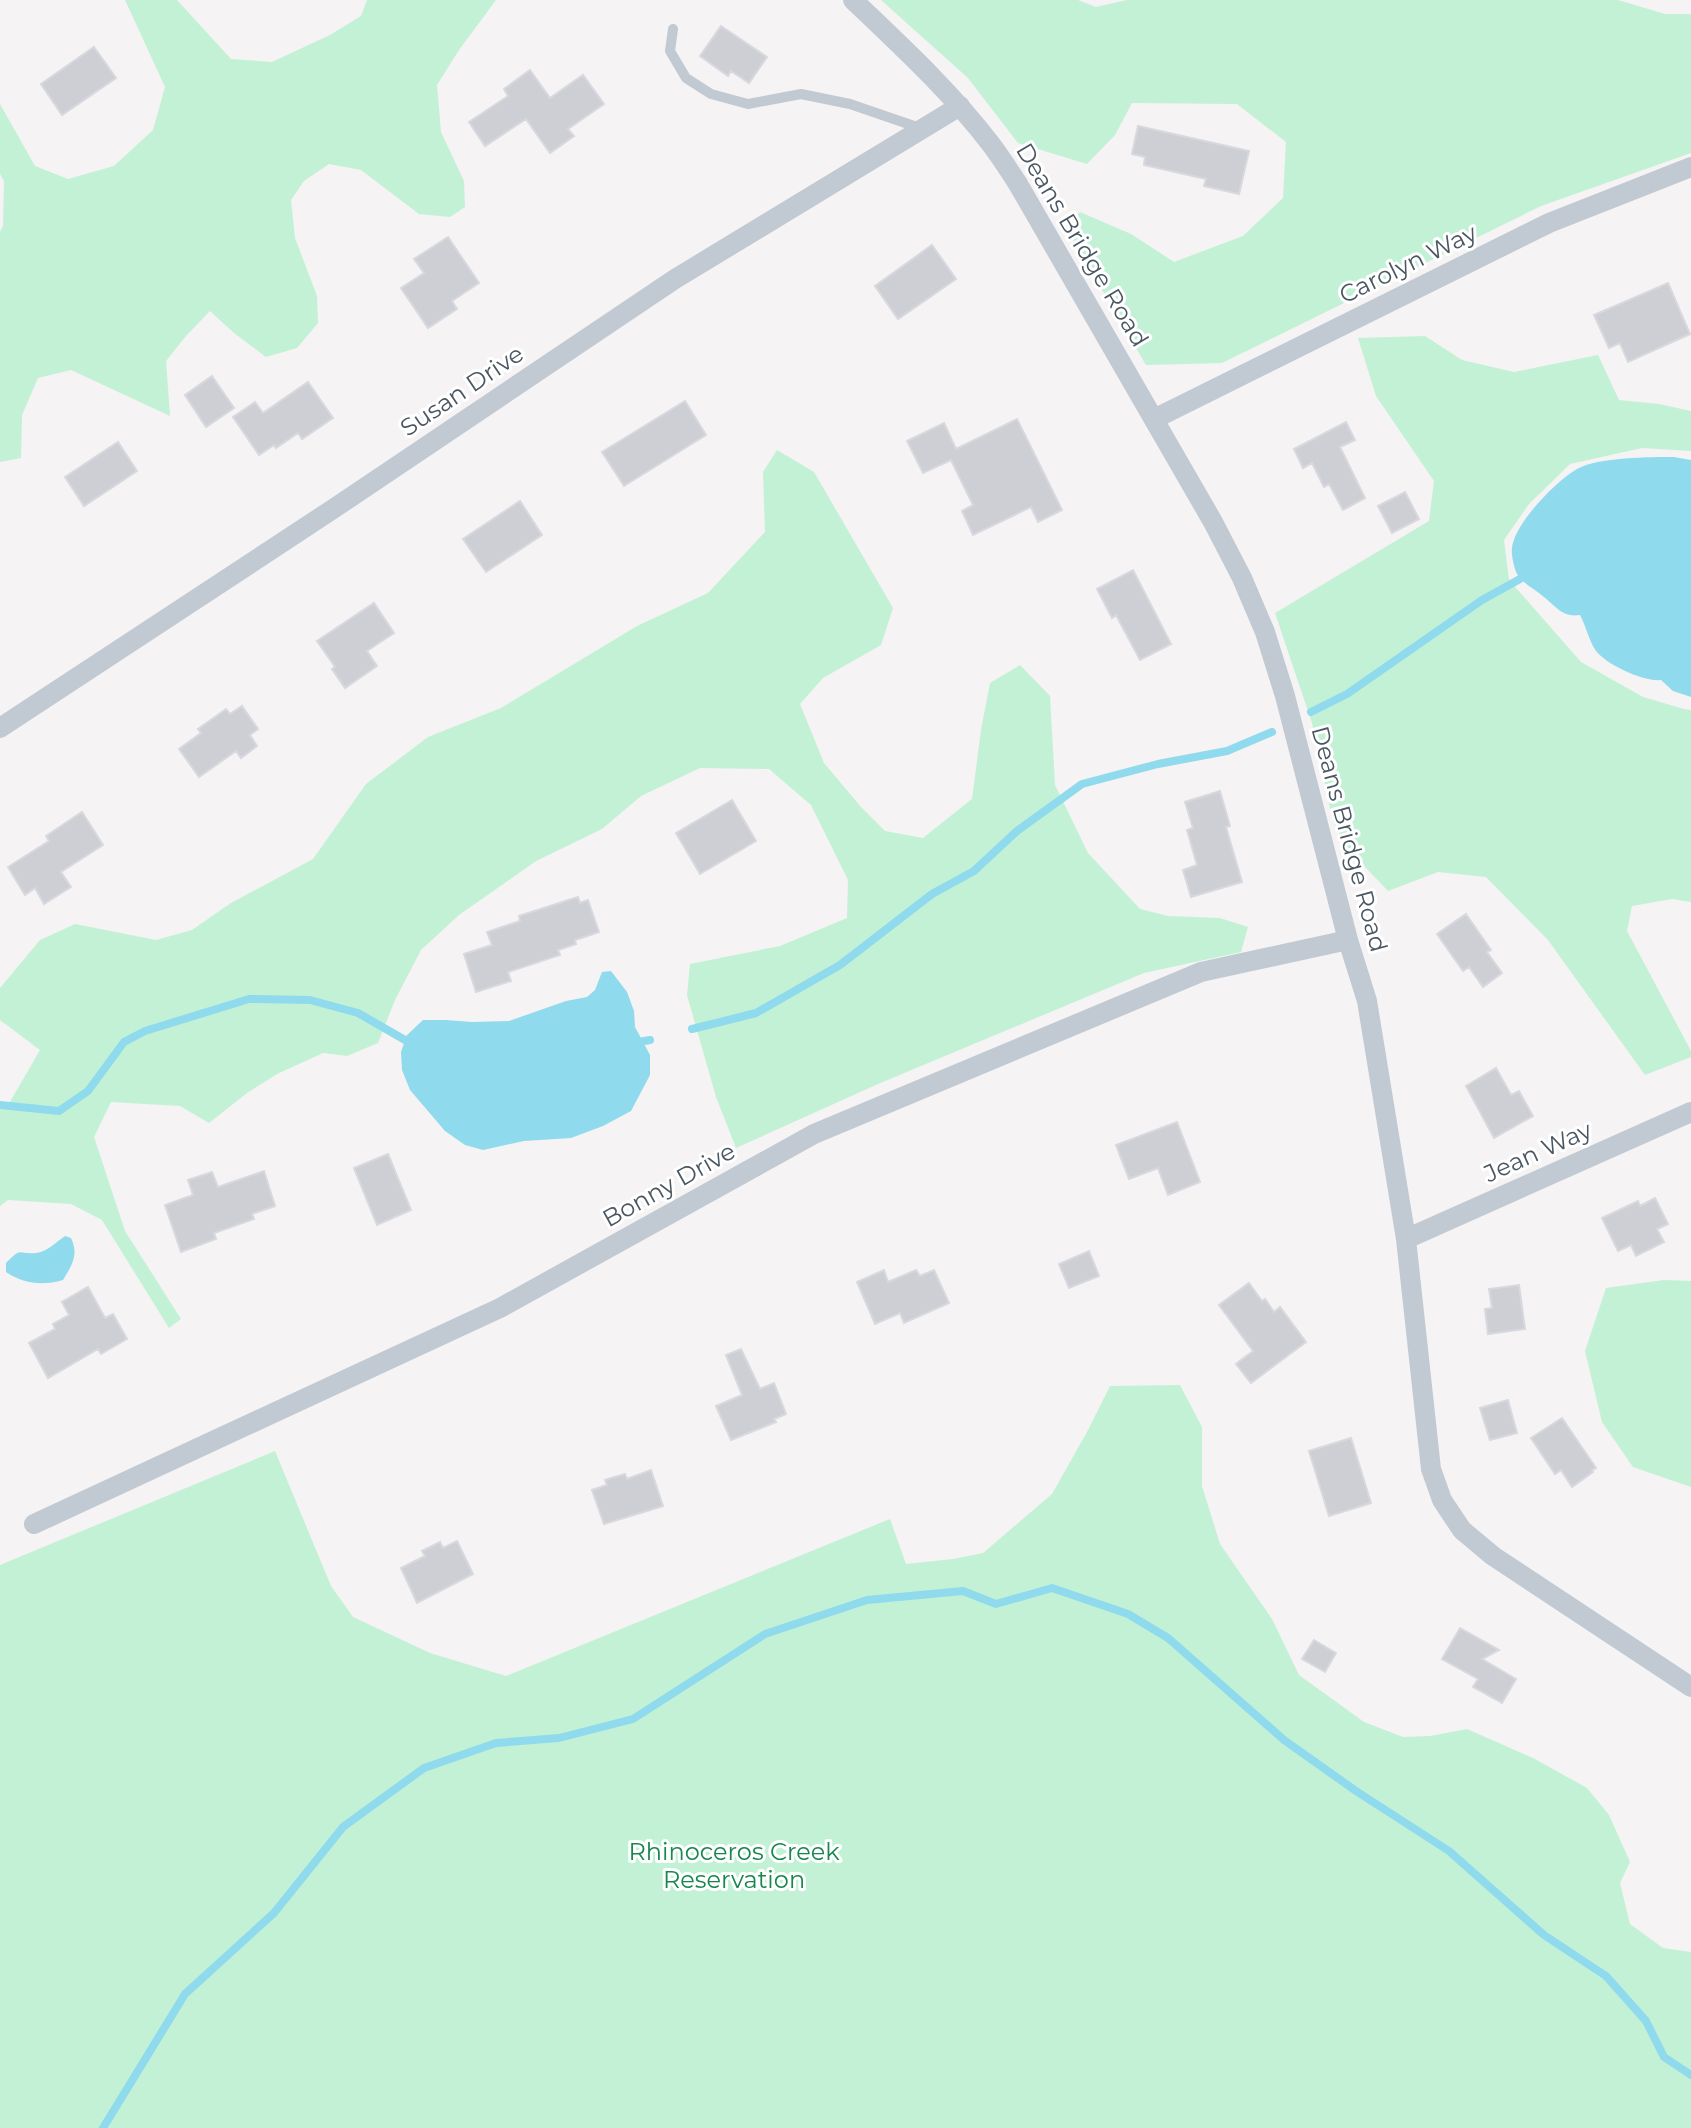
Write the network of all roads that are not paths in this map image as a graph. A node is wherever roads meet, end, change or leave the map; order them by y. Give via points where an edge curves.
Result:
1 (853, 0) edge
2 (673, 29) dead end
3 (960, 106) junction
4 (922, 129) junction
5 (1691, 167) edge
6 (1154, 419) junction
7 (0, 728) edge
8 (1348, 940) junction
9 (1691, 1112) edge
10 (1406, 1239) junction
11 (34, 1524) dead end
12 (1691, 1687) edge

1 - 3 street, Deans Bridge Road
2 - 4 lane via 670,51 686,78 711,94 748,104 801,94 850,104
3 - 4 street, Susan Drive
3 - 6 street, Deans Bridge Road via 1018,184
4 - 7 street, Susan Drive via 675,279
5 - 6 street, Carolyn Way via 1549,223
6 - 8 street, Deans Bridge Road via 1217,529 1265,632
8 - 10 street, Deans Bridge Road via 1367,1001
8 - 11 street, Bonny Drive via 1201,972 814,1134 500,1308
9 - 10 street, Jean Way
10 - 12 street, Deans Bridge Road via 1431,1469 1442,1500 1462,1530 1493,1556

